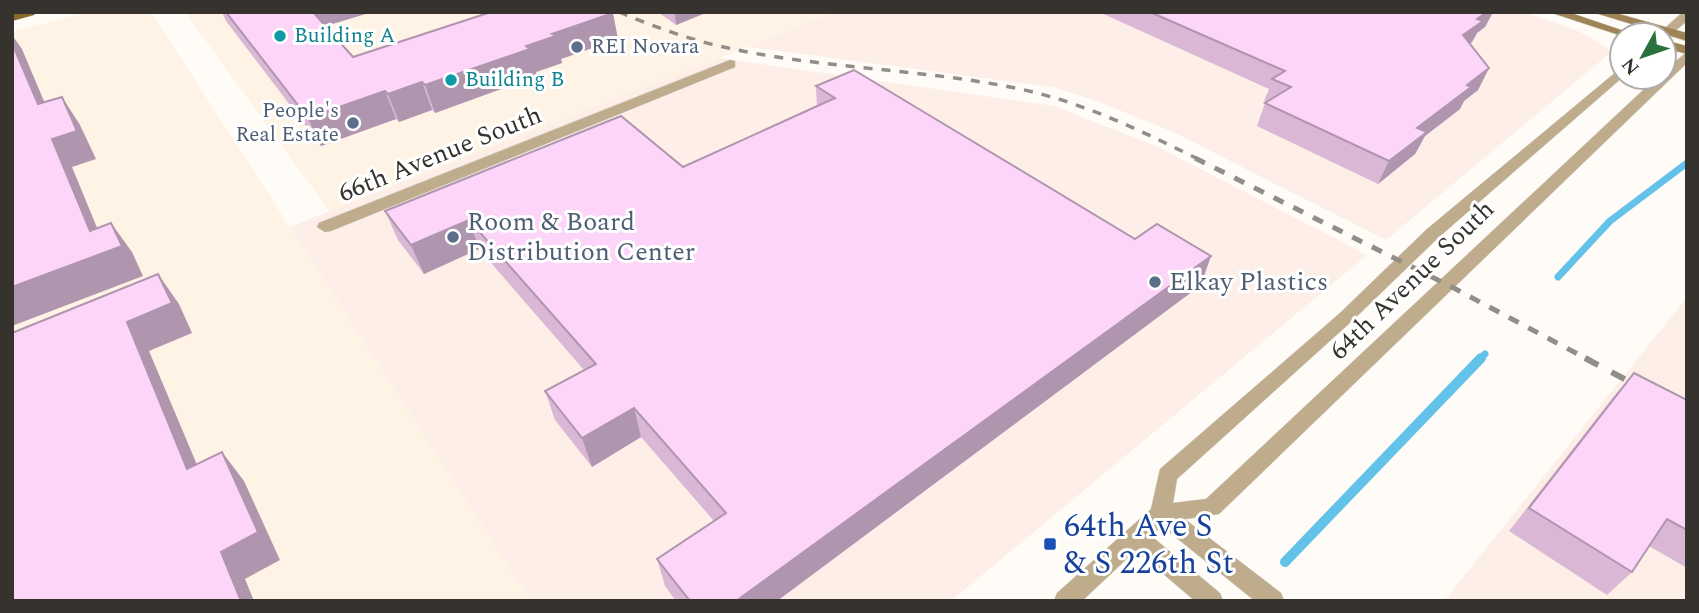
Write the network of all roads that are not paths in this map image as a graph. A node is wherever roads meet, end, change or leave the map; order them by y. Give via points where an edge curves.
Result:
1 (30, 12) edge
2 (1555, 12) edge
3 (1598, 12) edge
4 (12, 17) edge
5 (1622, 21) edge
6 (1608, 28) edge
7 (1687, 56) edge
8 (730, 64) dead end
9 (1608, 83) edge
10 (325, 227) dead end
11 (1161, 513) junction
12 (1136, 537) junction
13 (1065, 601) edge
14 (1212, 601) edge
15 (1273, 601) edge

1 - 4 main road
2 - 6 main road
3 - 5 main road
7 - 11 street, 64th Avenue South via 1211,508
8 - 10 street, 66th Avenue South
9 - 11 street, 64th Avenue South via 1433,233 1346,317 1167,475
11 - 12 street
11 - 15 street
12 - 13 street
12 - 14 street

